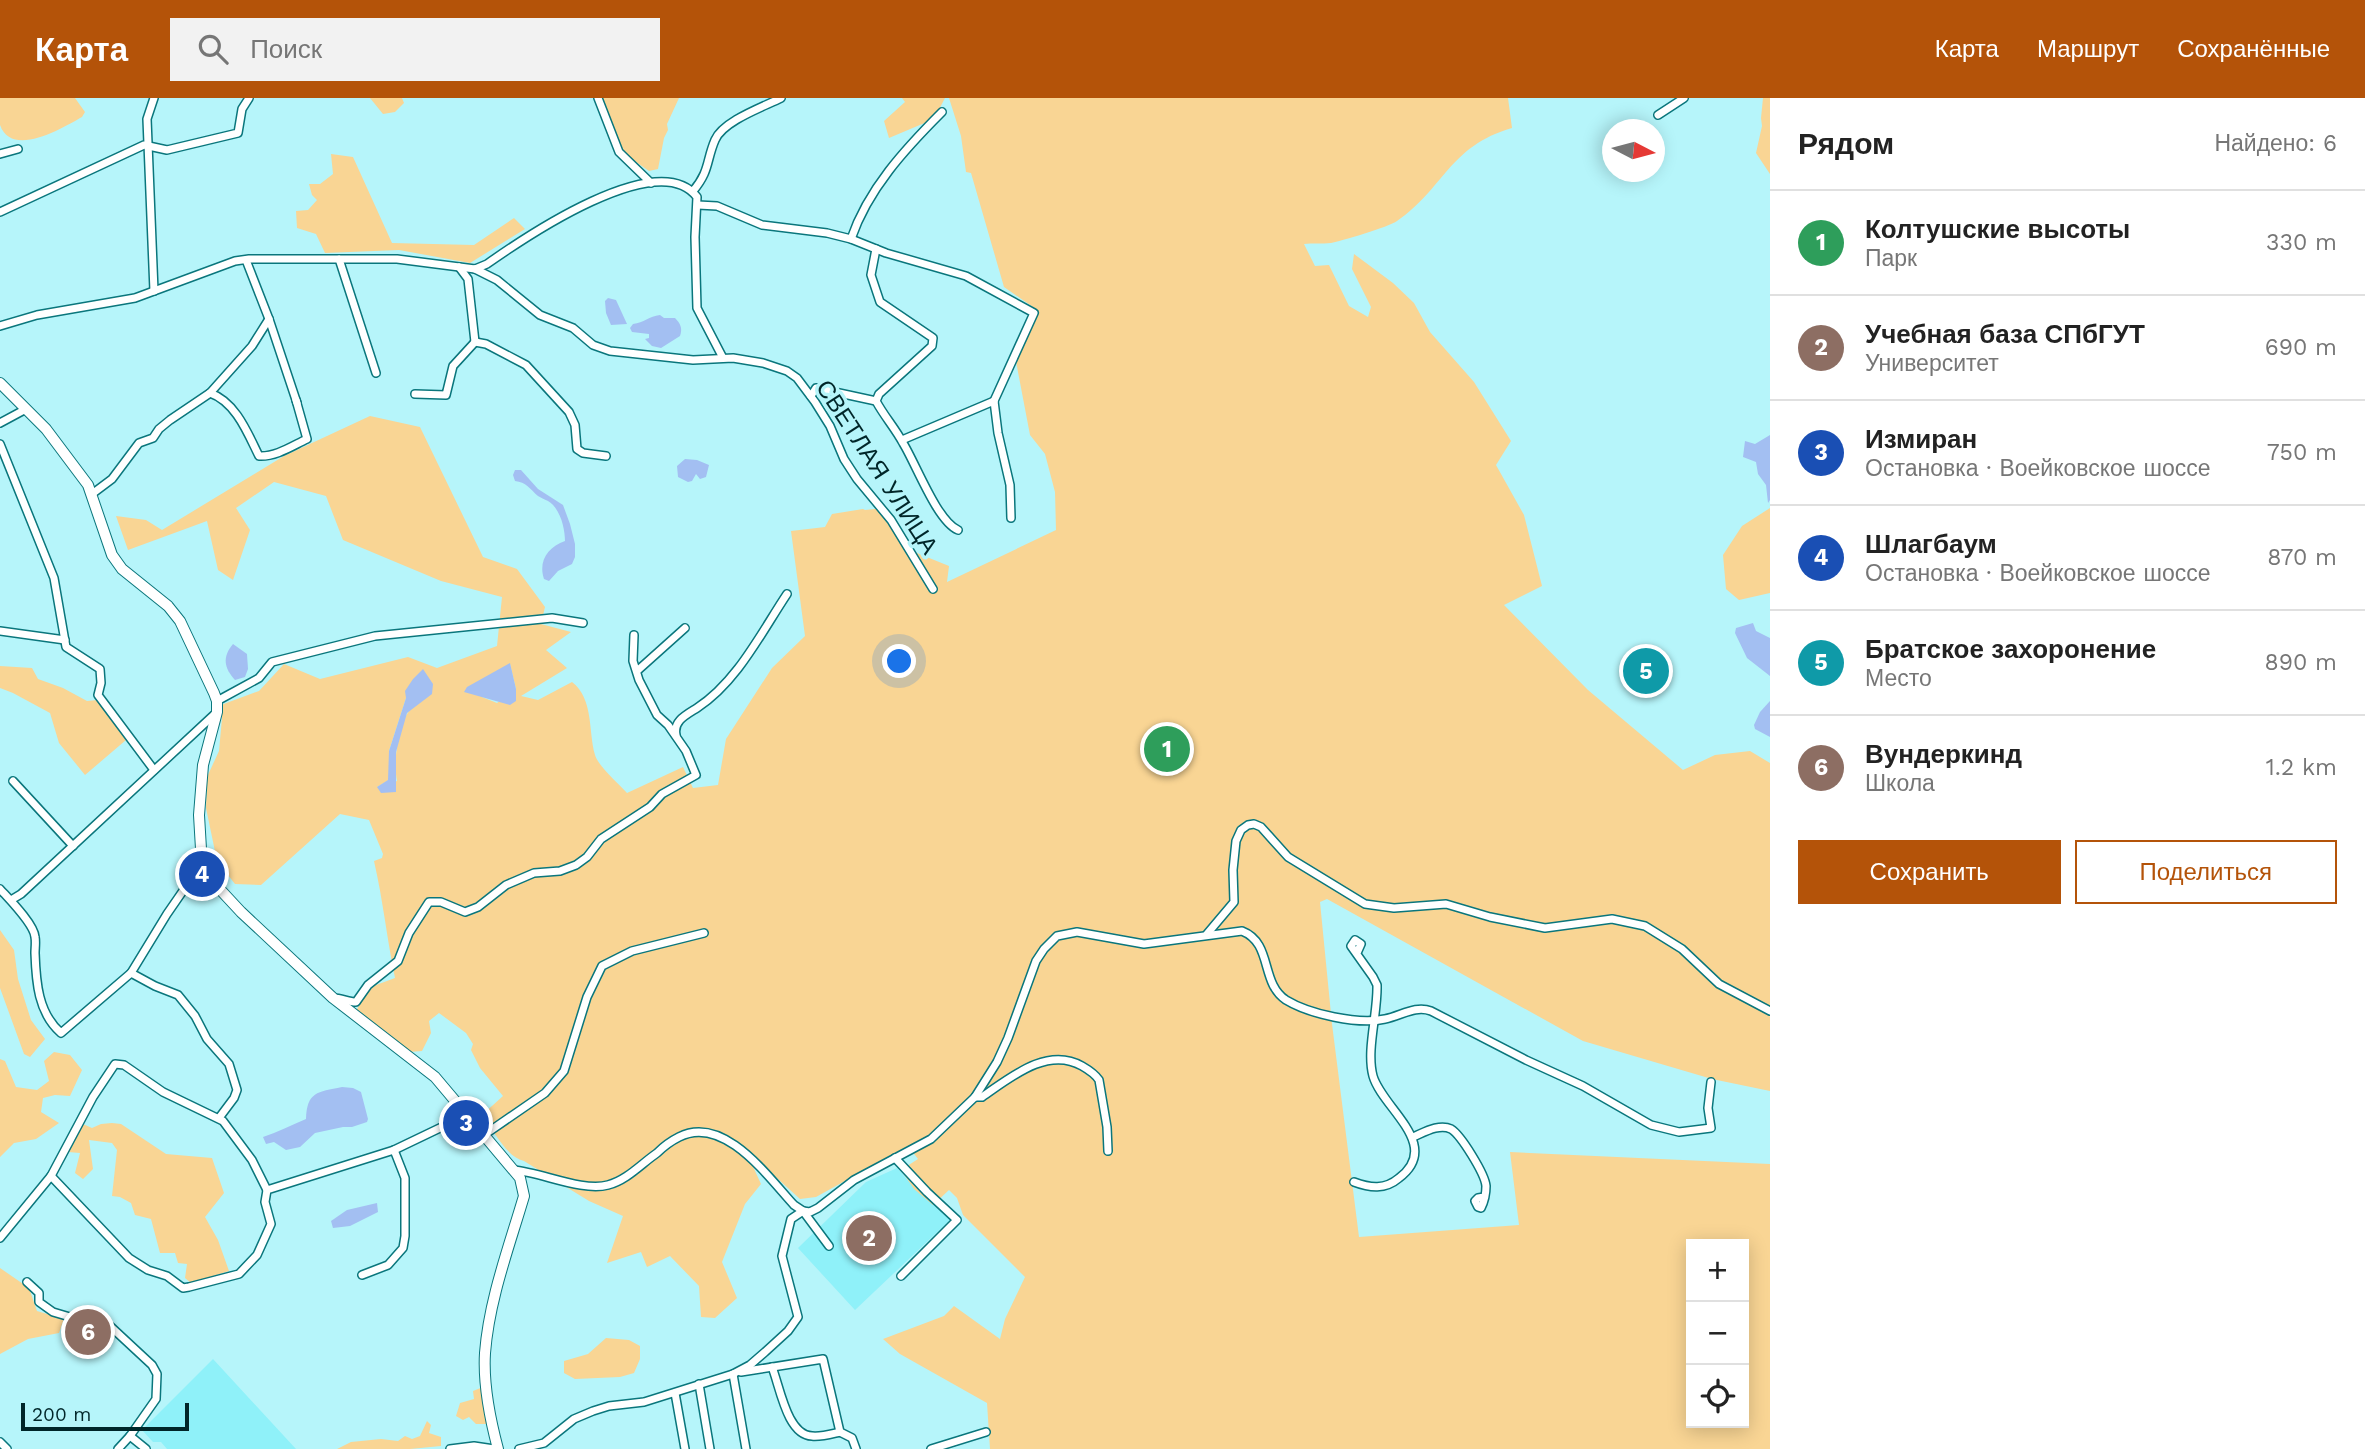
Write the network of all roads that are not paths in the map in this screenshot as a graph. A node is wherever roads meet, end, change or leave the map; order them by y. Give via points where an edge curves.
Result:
1 (154, 98) edge
2 (249, 98) edge
3 (598, 98) edge
4 (781, 98) edge
5 (1684, 98) edge
6 (942, 112) dead end
7 (1658, 115) dead end
8 (148, 146) junction
9 (18, 149) dead end
10 (0, 154) edge
11 (651, 183) junction
12 (693, 191) junction
13 (698, 205) junction
14 (0, 212) edge
15 (851, 239) junction
16 (876, 249) junction
17 (339, 259) junction
18 (246, 260) junction
19 (459, 267) junction
20 (475, 269) junction
21 (468, 278) junction
22 (155, 291) junction
23 (270, 319) junction
24 (0, 326) edge
25 (475, 342) junction
26 (723, 358) junction
27 (376, 373) dead end
28 (0, 383) edge
29 (210, 393) junction
30 (415, 394) dead end
31 (811, 396) junction
32 (876, 401) junction
33 (994, 401) junction
34 (26, 409) junction
35 (0, 423) edge
36 (902, 440) junction
37 (0, 444) edge
38 (606, 456) dead end
39 (92, 494) junction
40 (1011, 518) dead end
41 (958, 530) dead end
42 (933, 589) dead end
43 (788, 594) dead end
44 (583, 623) dead end
45 (685, 628) dead end
46 (0, 631) edge
47 (634, 635) dead end
48 (65, 640) junction
49 (637, 671) junction
50 (217, 707) junction
51 (676, 736) junction
52 (154, 770) junction
53 (13, 781) dead end
54 (73, 846) junction
55 (206, 866) junction
56 (0, 889) edge
57 (11, 900) junction
58 (704, 933) dead end
59 (1207, 935) junction
60 (1357, 953) dead end
61 (131, 973) junction
62 (333, 998) junction
63 (1770, 1011) edge
64 (1376, 1021) junction
65 (1711, 1082) dead end
66 (975, 1097) junction
67 (467, 1115) junction
68 (219, 1118) junction
69 (484, 1135) junction
70 (1413, 1137) junction
71 (394, 1150) junction
72 (1108, 1151) dead end
73 (895, 1158) junction
74 (513, 1170) junction
75 (51, 1176) junction
76 (1354, 1182) dead end
77 (267, 1190) junction
78 (1484, 1197) dead end
79 (803, 1211) junction
80 (0, 1238) edge
81 (829, 1246) dead end
82 (362, 1275) dead end
83 (901, 1276) dead end
84 (27, 1282) dead end
85 (772, 1367) junction
86 (733, 1374) junction
87 (699, 1384) junction
88 (675, 1392) junction
89 (840, 1432) junction
90 (986, 1432) dead end
91 (130, 1436) junction
92 (0, 1442) edge
93 (492, 1448) edge
94 (7, 1449) edge
95 (118, 1449) edge
96 (146, 1449) edge
97 (450, 1449) edge
98 (519, 1449) edge
99 (685, 1449) edge
100 (710, 1449) edge
101 (746, 1449) edge
102 (856, 1449) edge
103 (931, 1449) edge

1 - 8 street via 147,119
2 - 8 street via 238,133 167,150
3 - 11 street via 620,152
4 - 12 street via 723,129 716,138 706,176
5 - 7 street
6 - 15 street via 873,192
8 - 14 street
8 - 22 street
9 - 10 street
11 - 12 street
11 - 20 street via 568,211
12 - 13 street
13 - 15 street via 717,206 780,229
13 - 26 street via 697,308
15 - 16 street
16 - 32 street via 871,275 880,302 933,338 932,346
16 - 33 street via 966,275 1034,313
17 - 18 street
17 - 19 street via 397,259
17 - 27 street
18 - 22 street
18 - 23 street
19 - 20 street
19 - 21 street
20 - 21 street
20 - 26 street, СВЕТЛАЯ УЛИЦА via 593,345 693,360
21 - 25 street
22 - 24 street
23 - 29 street
23 - 29 street via 307,439 259,456 239,418
25 - 30 street via 453,366 446,396
25 - 38 street via 526,365 569,412 578,449
26 - 31 street, СВЕТЛАЯ УЛИЦА via 787,371
28 - 34 street
29 - 39 street via 170,420 153,438 139,443 112,479
31 - 32 street via 816,388
31 - 42 street, СВЕТЛАЯ УЛИЦА via 844,459 891,520
32 - 36 street
33 - 36 street
33 - 40 street via 1010,485
34 - 35 street
34 - 39 street via 61,447
36 - 41 street via 939,510
37 - 48 street via 54,578
39 - 50 street via 112,555 180,621
43 - 51 street via 722,690 679,720
44 - 50 street via 552,618 351,641 272,662 259,678
45 - 49 street
46 - 48 street
47 - 49 street
48 - 52 street via 66,647 100,669 98,695
49 - 51 street via 657,715
50 - 52 street
50 - 55 street via 200,789 201,849
51 - 62 street via 696,775 601,839 576,865 534,873 465,912 429,902 398,961 368,985 356,1002
52 - 54 street
53 - 54 street
54 - 57 street
55 - 61 street via 196,872
55 - 62 street via 214,883 241,912
56 - 57 street
57 - 61 street via 35,934 42,1005 61,1033
58 - 69 street via 632,951 602,966 587,997 564,1071 545,1093
59 - 63 street via 1234,902 1236,841 1241,830 1254,824 1291,860 1365,904 1394,908 1446,904 1545,928 1612,919 1645,926 1682,949 1719,984
59 - 64 street via 1242,931 1253,936 1275,991 1286,1000 1331,1016
59 - 66 street via 1144,944 1077,932 1057,936 1036,961 1008,1038
60 - 64 street via 1377,985
61 - 68 street via 178,995 229,1064 237,1090
62 - 67 street via 435,1077
64 - 65 street via 1422,1008 1431,1011 1665,1130 1711,1128
64 - 70 street via 1373,1076
66 - 72 street via 1049,1059 1078,1063 1099,1080
66 - 73 street via 931,1139
67 - 69 street
67 - 71 street
68 - 75 street via 115,1064
68 - 77 street via 252,1160
69 - 74 street
70 - 76 street via 1413,1161 1399,1179 1370,1188
70 - 78 street via 1450,1129 1483,1174
71 - 77 street
71 - 82 street via 405,1178 403,1248 388,1265
73 - 79 street via 854,1180 818,1208
73 - 83 street via 957,1220
74 - 79 street via 583,1185 606,1185 621,1180 680,1136 711,1133 736,1144
74 - 93 street via 524,1196 489,1323 485,1356
75 - 77 street via 129,1258 183,1288 239,1274 257,1255 271,1224
75 - 80 street
79 - 81 street
79 - 86 street via 791,1219 782,1256 798,1317 765,1352
84 - 91 street via 53,1312 110,1326 152,1365 158,1374 156,1399
85 - 86 street
85 - 89 street via 787,1414 800,1433 811,1437
85 - 89 street via 823,1359
86 - 87 street
86 - 101 street
87 - 88 street
87 - 100 street
88 - 98 street via 593,1411 574,1419 544,1443
88 - 99 street
89 - 102 street via 852,1438
90 - 103 street
91 - 95 street
91 - 96 street
92 - 94 street
93 - 97 street

